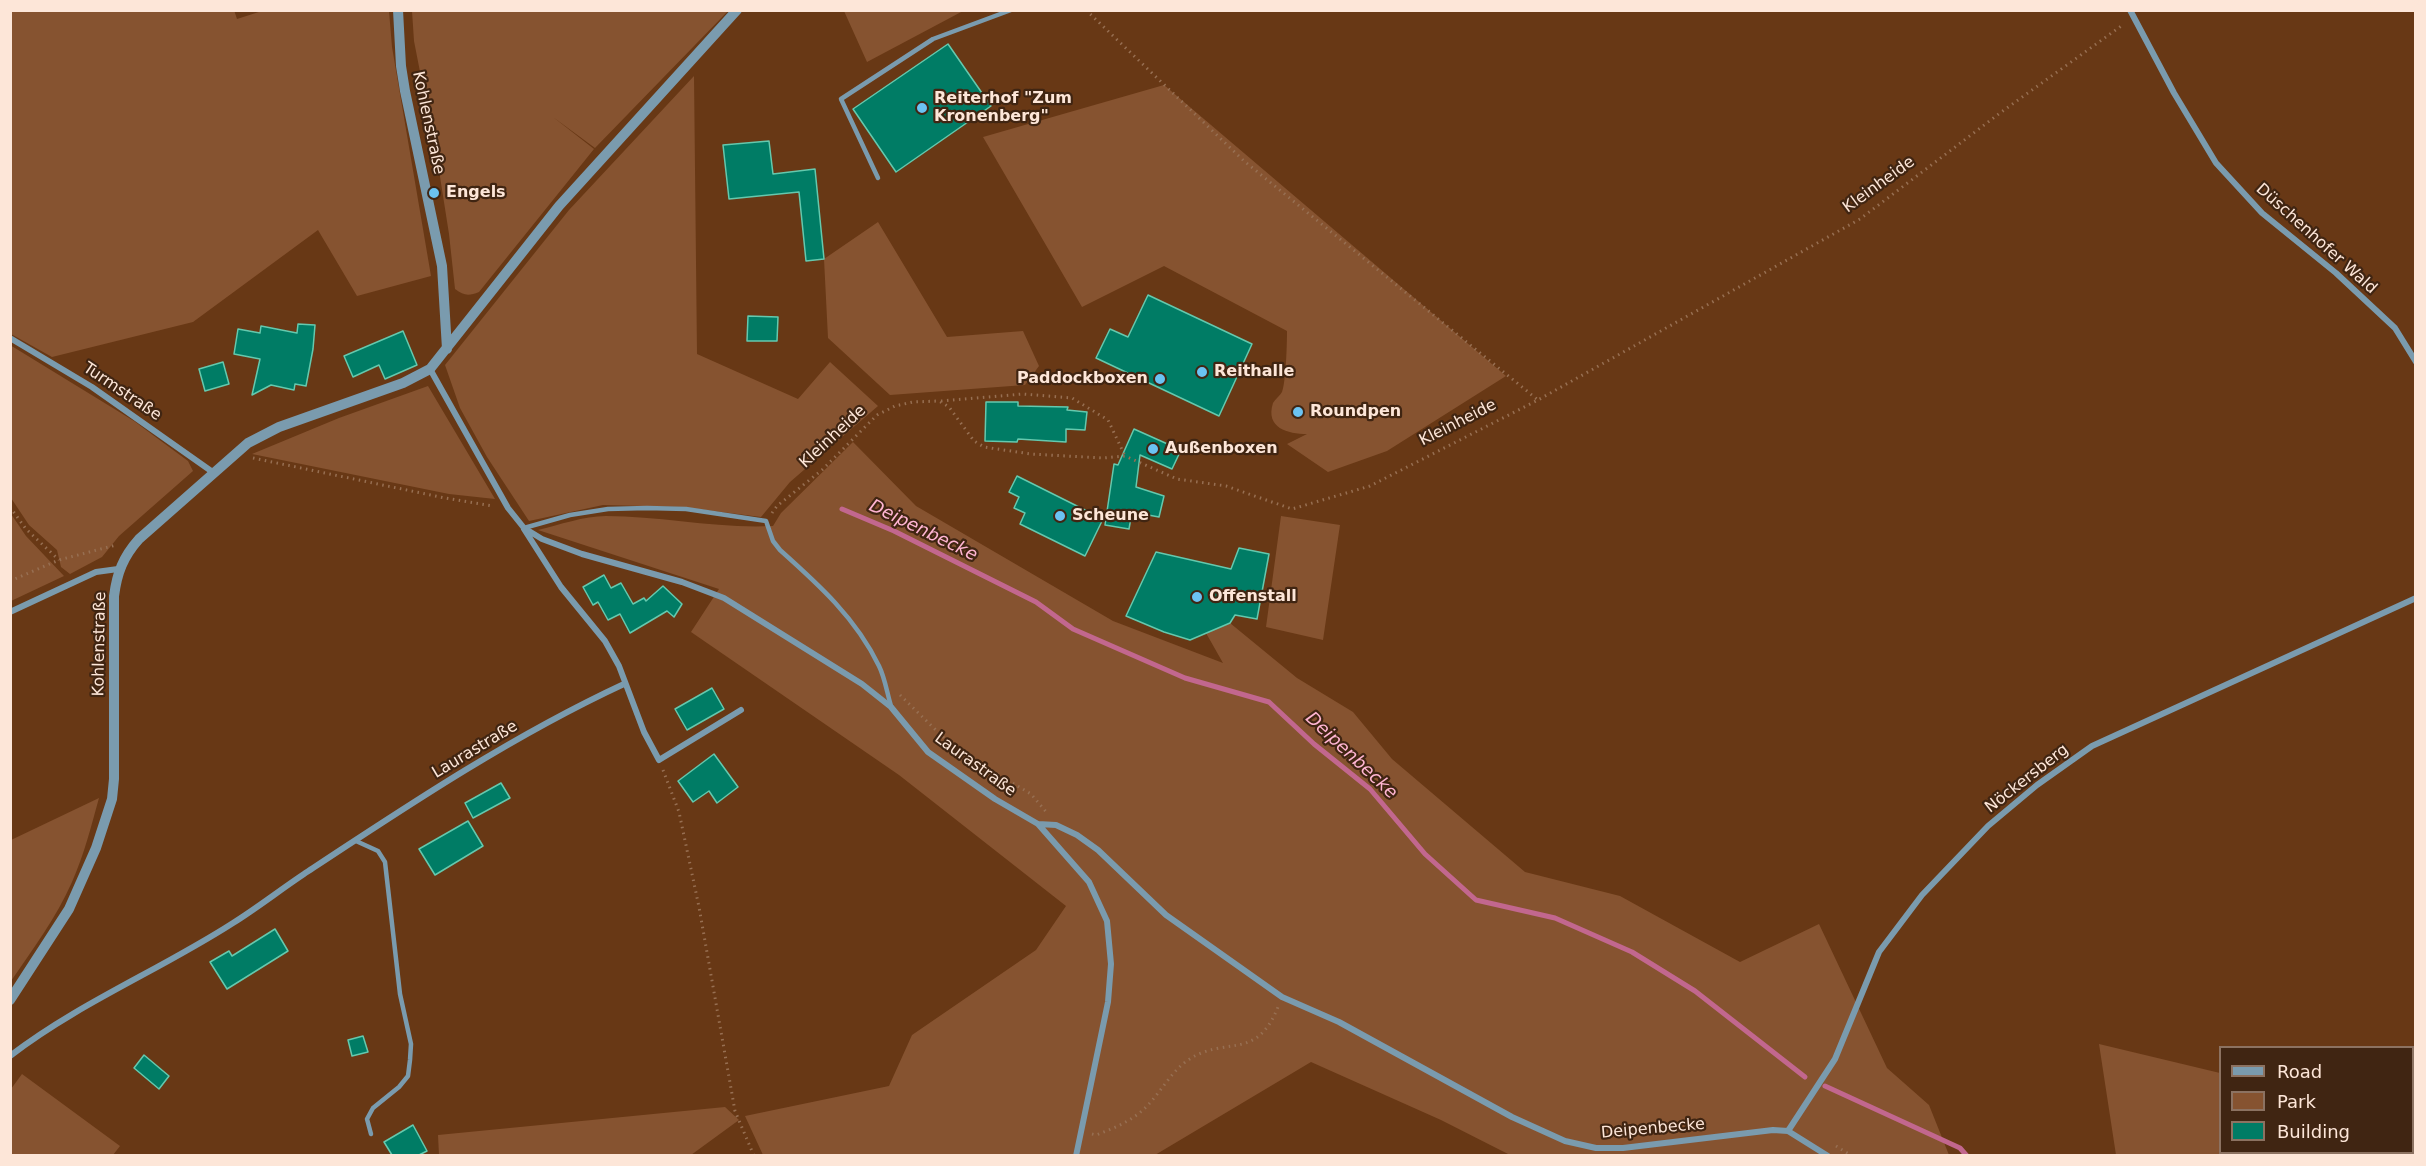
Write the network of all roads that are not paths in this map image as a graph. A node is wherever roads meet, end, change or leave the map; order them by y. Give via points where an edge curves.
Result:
1 (398, 10) edge
2 (737, 10) edge
3 (1011, 10) edge
4 (2130, 10) edge
5 (878, 178) dead end
6 (10, 338) edge
7 (447, 349) junction
8 (2415, 362) edge
9 (430, 369) junction
10 (214, 473) junction
11 (524, 528) junction
12 (118, 569) junction
13 (2415, 598) edge
14 (10, 612) edge
15 (624, 684) junction
16 (891, 707) junction
17 (741, 710) dead end
18 (1038, 824) junction
19 (356, 841) junction
20 (10, 1000) edge
21 (10, 1056) edge
22 (1788, 1131) junction
23 (371, 1134) dead end
24 (1076, 1155) edge
25 (1828, 1155) edge

1 - 7 street, Kohlenstraße via 405,91 442,266
2 - 7 street via 559,206
3 - 5 lane via 933,39 841,99
4 - 8 street, Düschenhofer Wald via 2216,163 2262,213 2336,273 2395,328
6 - 10 street, Turmstraße via 101,393
7 - 9 street
9 - 10 street, Kohlenstraße via 403,383 279,427 248,443
9 - 11 street, Laurastraße via 508,508
10 - 12 street, Kohlenstraße via 139,538
11 - 15 street, Laurastraße via 561,587 605,641
11 - 16 street, Laurastraße via 582,554 724,598 862,684
11 - 16 lane via 570,515 627,508 686,509 766,521 773,542 835,601 863,638 881,668
12 - 14 street via 96,572
12 - 20 street, Kohlenstraße via 114,596 112,800 69,909
13 - 22 street, Nöckersberg via 2092,746 2037,785 1989,826 1922,895 1879,952 1835,1059
15 - 17 street, Laurastraße via 659,760
15 - 19 street, Laurastraße via 489,757
16 - 18 street, Laurastraße via 928,752
18 - 22 street, Deipenbecke via 1056,825 1077,835 1166,915 1282,997 1565,1141 1596,1148 1623,1148
18 - 24 street, Laurastraße via 1089,882 1107,921 1111,964 1108,1002
19 - 21 street via 232,924 44,1030
19 - 23 lane via 378,851 385,862 400,994 411,1044 408,1076 373,1108 367,1119
22 - 25 street

